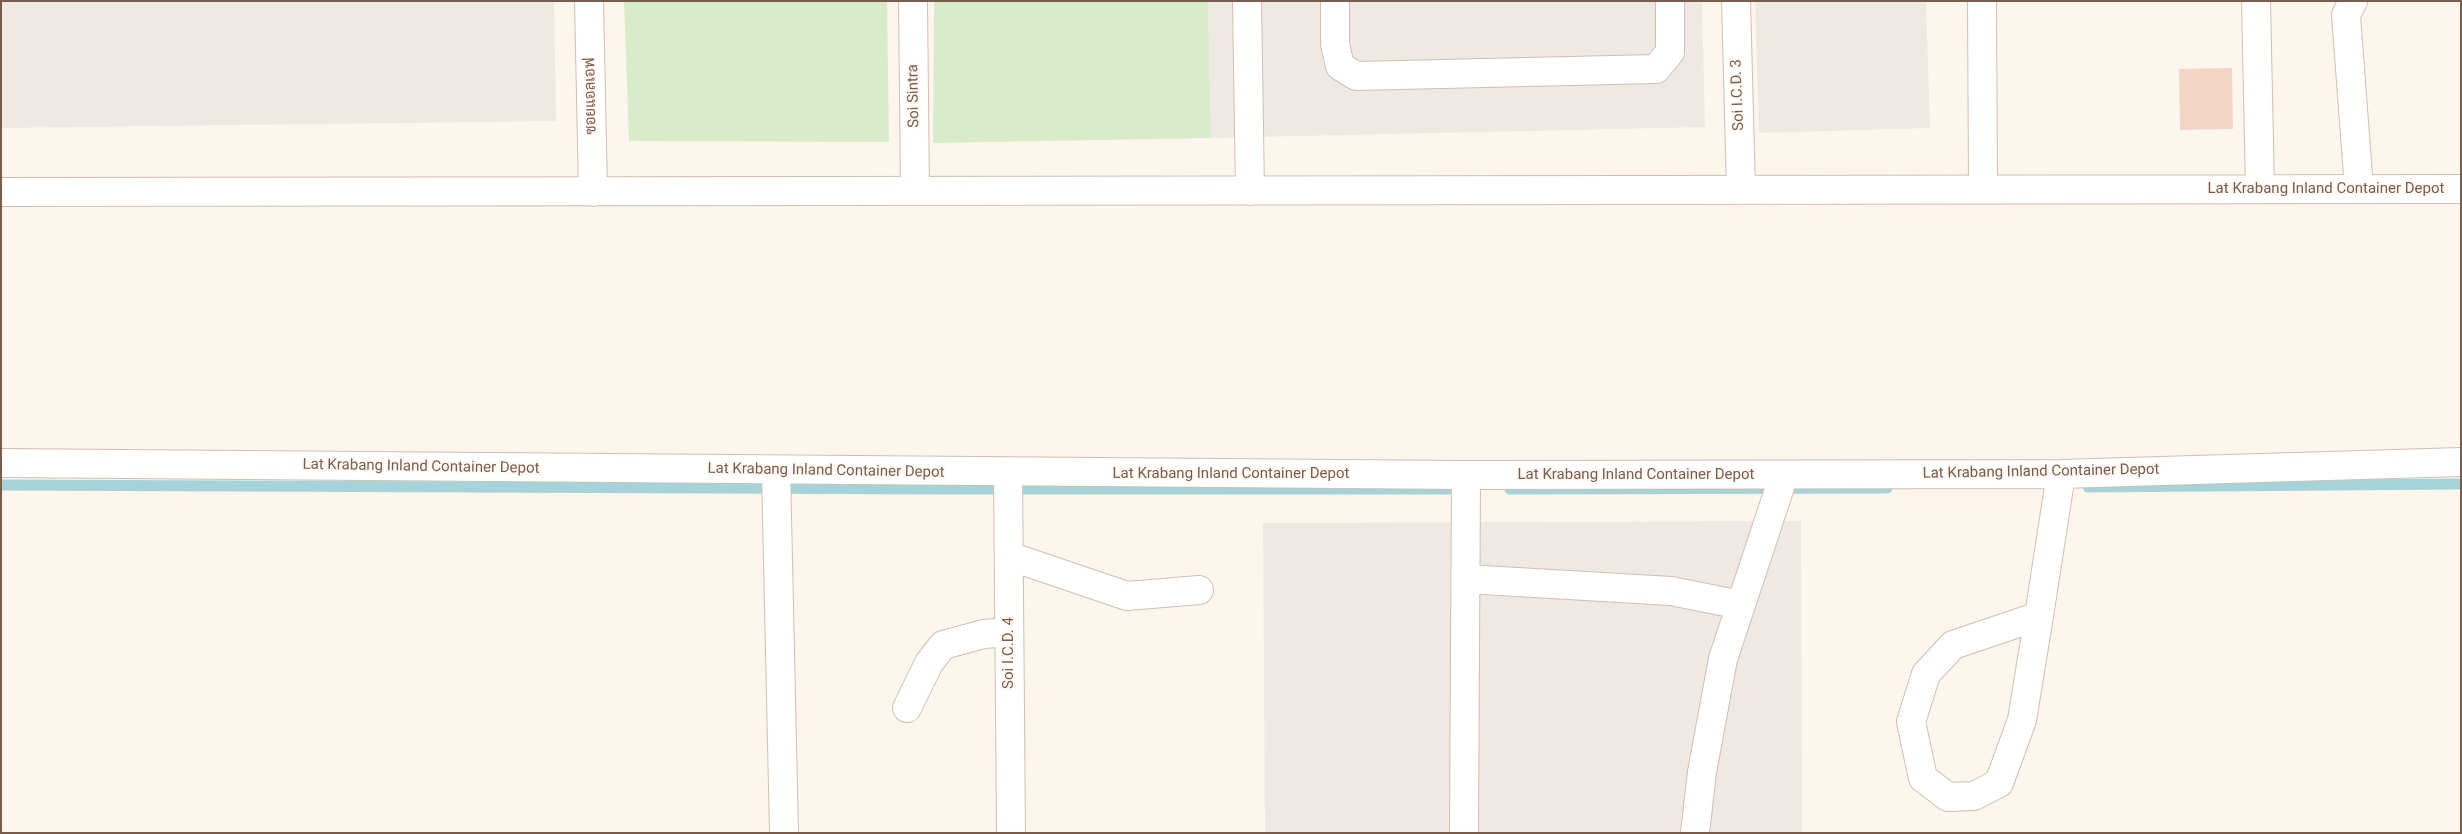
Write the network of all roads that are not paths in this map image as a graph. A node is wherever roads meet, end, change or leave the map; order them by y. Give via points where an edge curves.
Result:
1 (590, 1) edge
2 (913, 1) edge
3 (1247, 1) edge
4 (1335, 1) edge
5 (1670, 1) edge
6 (1736, 1) edge
7 (1982, 1) edge
8 (2256, 1) edge
9 (2348, 6) edge
10 (2461, 188) edge
11 (1983, 189) junction
12 (2260, 189) junction
13 (2359, 189) junction
14 (1250, 190) junction
15 (1741, 190) junction
16 (915, 191) junction
17 (1, 192) edge
18 (593, 192) junction
19 (2461, 462) edge
20 (1, 463) edge
21 (776, 470) junction
22 (1008, 472) junction
23 (2061, 474) junction
24 (1466, 475) junction
25 (1784, 475) junction
26 (1009, 556) junction
27 (1466, 579) junction
28 (1198, 590) dead end
29 (1741, 605) junction
30 (2039, 616) junction
31 (1009, 632) junction
32 (907, 708) dead end
33 (784, 833) edge
34 (1011, 833) edge
35 (1464, 833) edge
36 (1695, 833) edge

1 - 18 street, ซอยแอลเอฟ
2 - 16 street, Soi Sintra
3 - 14 street
4 - 5 street via 1335,44 1340,66 1356,76 1656,69 1670,52
6 - 15 street, Soi I.C.D. 3
7 - 11 street
8 - 12 street
9 - 13 street
10 - 13 street, Lat Krabang Inland Container Depot
11 - 12 street, Lat Krabang Inland Container Depot
11 - 15 street, Lat Krabang Inland Container Depot
12 - 13 street, Lat Krabang Inland Container Depot
14 - 15 street, Lat Krabang Inland Container Depot
14 - 16 street, Lat Krabang Inland Container Depot
16 - 18 street, Lat Krabang Inland Container Depot
17 - 18 street, Lat Krabang Inland Container Depot
19 - 23 street, Lat Krabang Inland Container Depot
20 - 21 street, Lat Krabang Inland Container Depot
21 - 22 street, Lat Krabang Inland Container Depot
21 - 33 street
22 - 24 street, Lat Krabang Inland Container Depot
22 - 26 street, Soi I.C.D. 4
23 - 25 street, Lat Krabang Inland Container Depot
23 - 30 street
24 - 25 street, Lat Krabang Inland Container Depot
24 - 27 street
25 - 29 street
26 - 28 street via 1127,596
26 - 31 street, Soi I.C.D. 4
27 - 29 street via 1671,591
27 - 35 street
29 - 36 street via 1722,659
30 - 30 street via 2022,720 1999,783 1974,796 1948,796 1923,778 1911,722 1926,674 1953,645
31 - 32 street via 984,634 943,645 929,663
31 - 34 street, Soi I.C.D. 4

